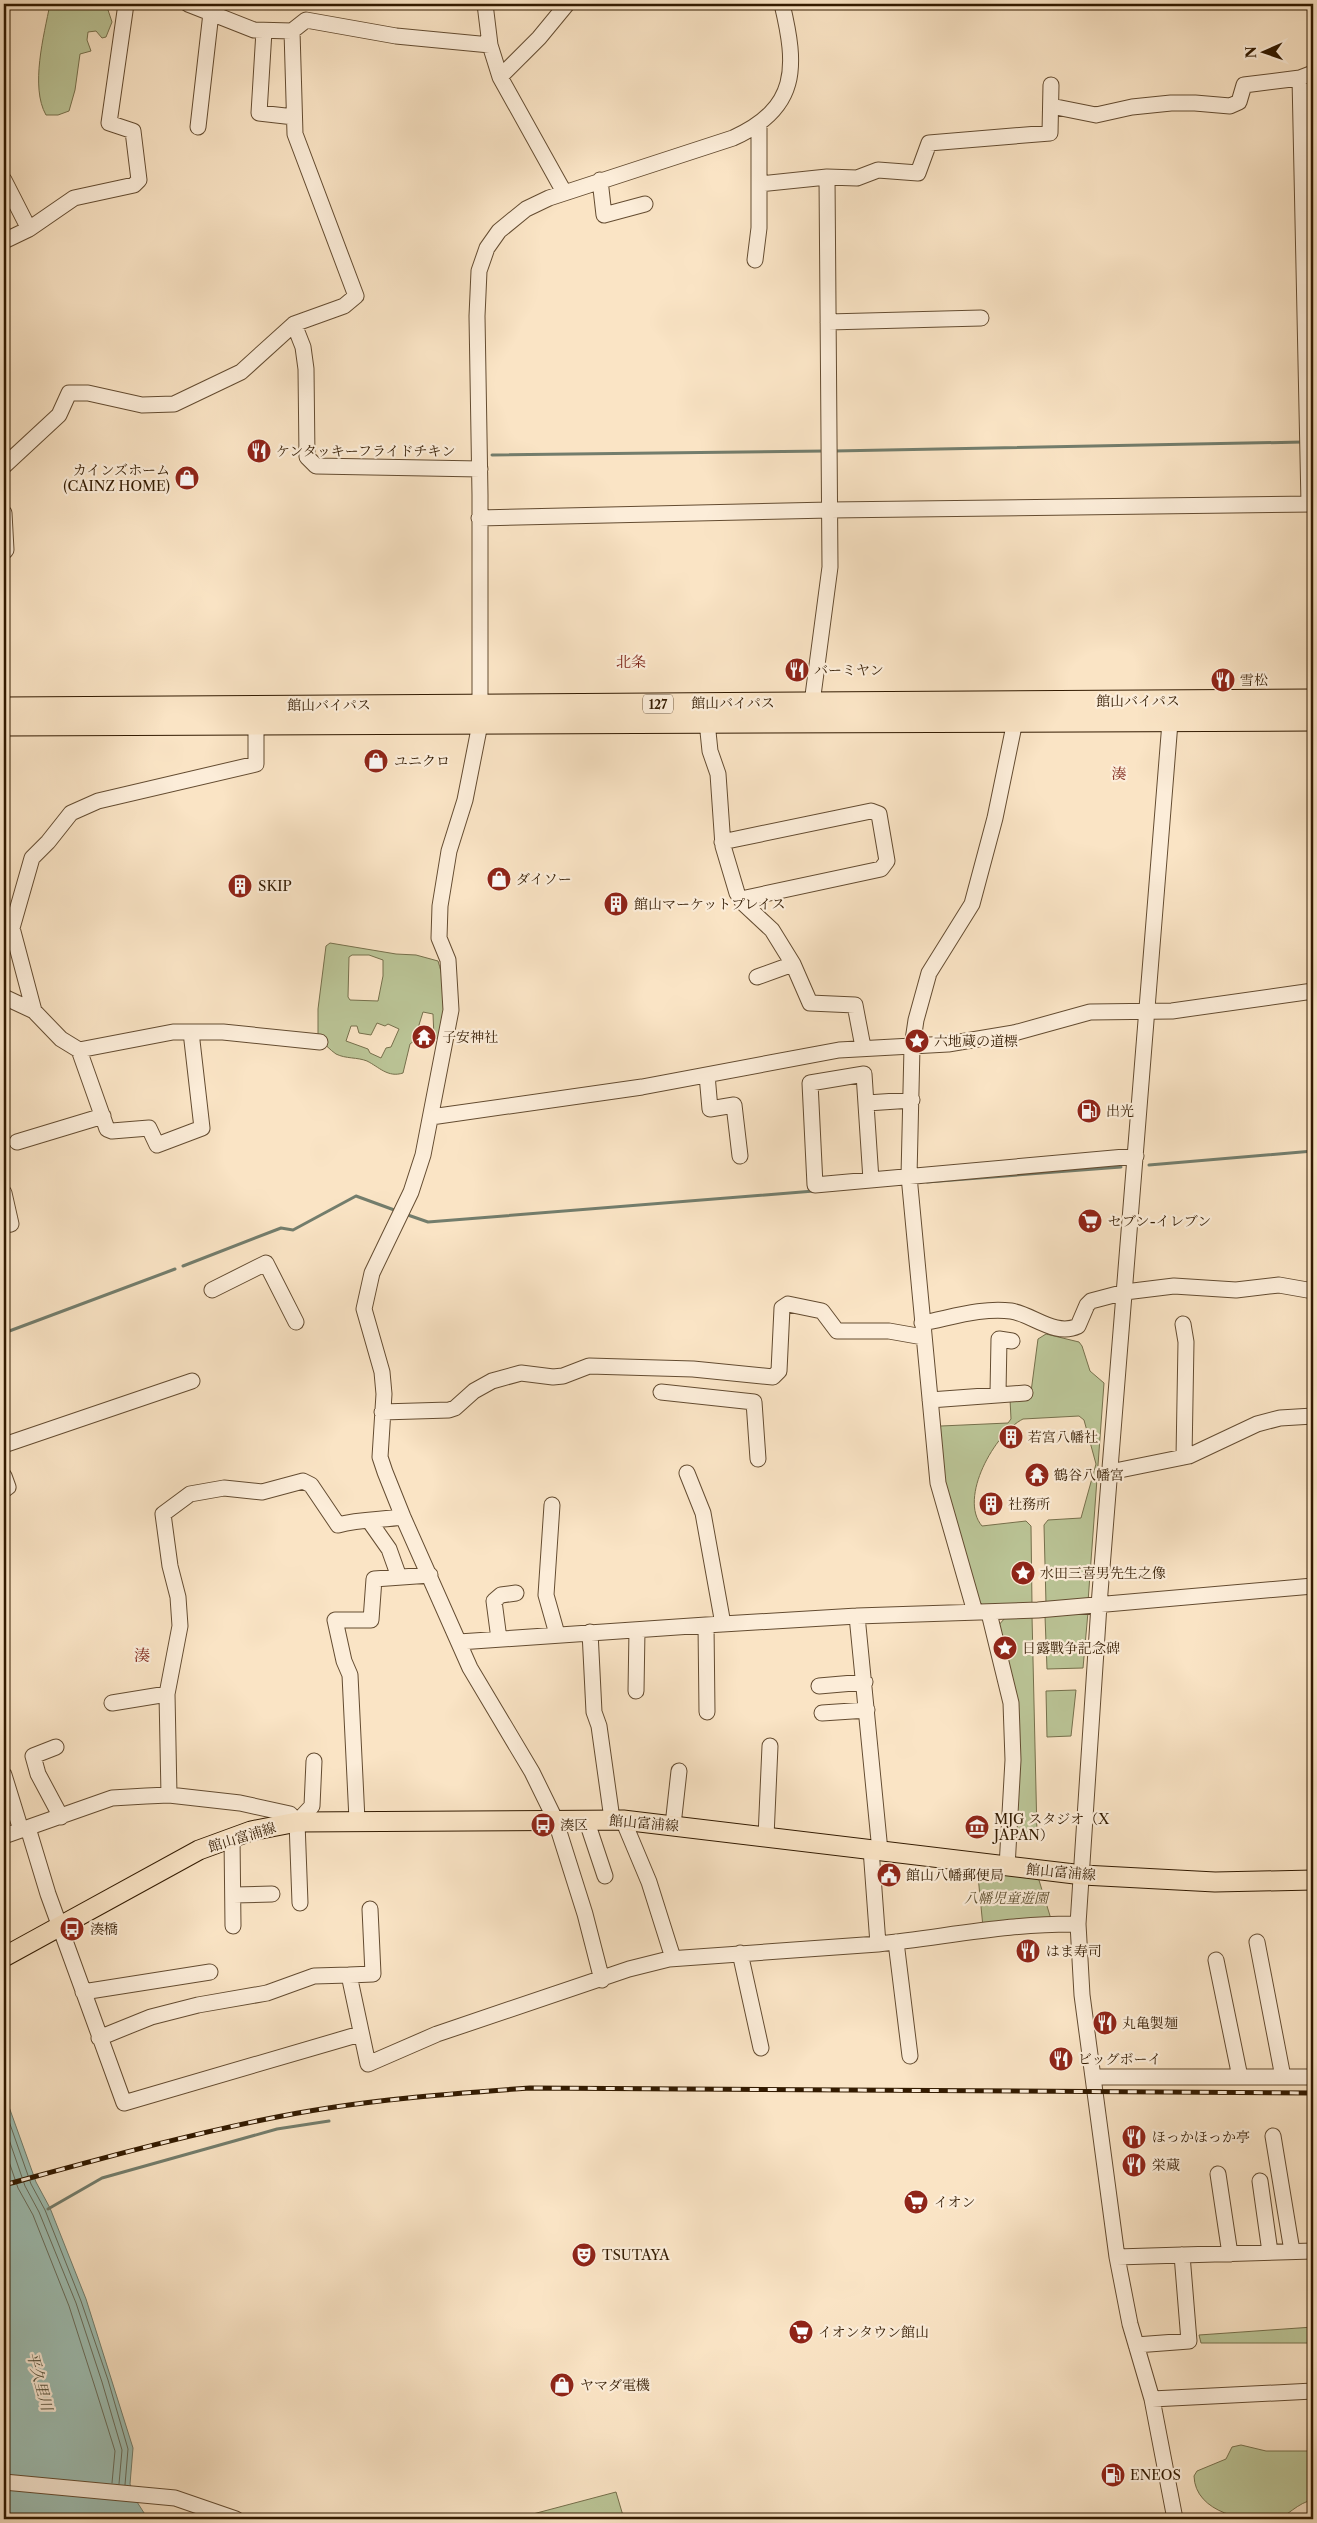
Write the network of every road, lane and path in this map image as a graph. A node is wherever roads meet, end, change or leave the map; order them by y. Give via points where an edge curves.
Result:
1 (126, 4) edge
2 (188, 4) edge
3 (485, 4) edge
4 (567, 4) edge
5 (782, 4) edge
6 (211, 13) junction
7 (264, 31) junction
8 (292, 31) junction
9 (490, 45) junction
10 (1307, 76) edge
11 (500, 77) junction
12 (1051, 85) dead end
13 (1051, 106) junction
14 (294, 117) junction
15 (759, 124) junction
16 (198, 127) dead end
17 (1308, 164) edge
18 (827, 178) junction
19 (4, 180) edge
20 (600, 180) junction
21 (759, 184) junction
22 (564, 192) junction
23 (645, 204) dead end
24 (29, 229) junction
25 (4, 241) edge
26 (755, 260) dead end
27 (980, 318) dead end
28 (828, 322) junction
29 (294, 324) junction
30 (4, 466) edge
31 (480, 469) junction
32 (1311, 504) edge
33 (830, 510) junction
34 (4, 513) edge
35 (479, 518) junction
36 (4, 552) edge
37 (1313, 700) edge
38 (812, 703) junction
39 (4, 708) edge
40 (1171, 711) junction
41 (479, 714) junction
42 (1313, 720) edge
43 (1015, 721) junction
44 (707, 722) junction
45 (4, 725) edge
46 (256, 725) junction
47 (722, 842) junction
48 (740, 899) junction
49 (793, 964) junction
50 (757, 977) dead end
51 (1313, 991) edge
52 (4, 997) edge
53 (34, 1012) junction
54 (1148, 1012) junction
55 (191, 1032) junction
56 (320, 1042) dead end
57 (912, 1047) junction
58 (863, 1048) junction
59 (79, 1050) junction
60 (707, 1075) junction
61 (912, 1100) junction
62 (867, 1103) junction
63 (103, 1116) junction
64 (431, 1117) junction
65 (17, 1142) dead end
66 (740, 1156) dead end
67 (1136, 1156) junction
68 (871, 1180) junction
69 (910, 1181) junction
70 (4, 1193) edge
71 (4, 1225) edge
72 (212, 1290) dead end
73 (1313, 1291) edge
74 (1125, 1292) junction
75 (296, 1322) dead end
76 (1183, 1324) dead end
77 (922, 1330) junction
78 (1012, 1340) dead end
79 (192, 1380) dead end
80 (661, 1392) dead end
81 (998, 1393) junction
82 (1025, 1393) dead end
83 (930, 1400) junction
84 (382, 1412) junction
85 (1313, 1416) edge
86 (4, 1445) edge
87 (1184, 1457) junction
88 (758, 1459) dead end
89 (687, 1472) dead end
90 (1110, 1472) junction
91 (4, 1476) edge
92 (4, 1490) edge
93 (552, 1505) dead end
94 (403, 1517) junction
95 (370, 1522) junction
96 (430, 1576) junction
97 (399, 1577) junction
98 (1313, 1586) edge
99 (516, 1593) dead end
100 (1099, 1605) junction
101 (982, 1612) junction
102 (857, 1616) junction
103 (723, 1624) junction
104 (706, 1625) junction
105 (636, 1630) junction
106 (590, 1632) junction
107 (557, 1634) junction
108 (498, 1639) junction
109 (459, 1642) junction
110 (865, 1682) junction
111 (820, 1686) dead end
112 (636, 1691) dead end
113 (168, 1694) junction
114 (112, 1703) dead end
115 (867, 1710) junction
116 (707, 1712) dead end
117 (822, 1713) dead end
118 (56, 1746) dead end
119 (770, 1746) dead end
120 (314, 1761) dead end
121 (679, 1771) dead end
122 (4, 1775) edge
123 (169, 1795) junction
124 (61, 1816) junction
125 (555, 1819) junction
126 (586, 1819) junction
127 (356, 1820) junction
128 (618, 1820) junction
129 (297, 1822) junction
130 (673, 1826) junction
131 (24, 1829) junction
132 (4, 1836) edge
133 (232, 1837) junction
134 (766, 1837) junction
135 (876, 1850) junction
136 (1007, 1867) junction
137 (1083, 1875) junction
138 (605, 1876) dead end
139 (1313, 1880) edge
140 (272, 1894) dead end
141 (233, 1895) junction
142 (300, 1903) dead end
143 (370, 1909) dead end
144 (1078, 1924) junction
145 (60, 1926) junction
146 (233, 1926) dead end
147 (896, 1942) junction
148 (1257, 1942) dead end
149 (878, 1944) junction
150 (740, 1953) junction
151 (4, 1957) edge
152 (673, 1958) junction
153 (1216, 1960) dead end
154 (210, 1972) dead end
155 (349, 1975) junction
156 (602, 1980) junction
157 (83, 1992) junction
158 (360, 2034) junction
159 (99, 2038) junction
160 (761, 2048) dead end
161 (910, 2056) dead end
162 (1094, 2077) junction
163 (1240, 2077) junction
164 (1282, 2077) junction
165 (1313, 2077) edge
166 (1273, 2136) dead end
167 (1218, 2174) dead end
168 (1260, 2181) dead end
169 (1292, 2251) junction
170 (1313, 2251) edge
171 (1270, 2252) junction
172 (1230, 2254) junction
173 (1182, 2255) junction
174 (1117, 2258) junction
175 (1136, 2345) junction
176 (1313, 2391) edge
177 (1152, 2399) junction
178 (4, 2482) edge
179 (236, 2519) edge
180 (1175, 2519) edge

1 - 24 street via 109,122 133,130 140,180 134,185 74,198
2 - 6 street
3 - 9 street
4 - 11 street via 540,38
5 - 15 street via 791,52 791,73 786,92 776,108
6 - 7 street
6 - 16 street
7 - 8 street
7 - 14 street via 259,113
8 - 9 street via 306,20 396,36
8 - 14 street
9 - 11 street
10 - 13 street via 1244,86 1239,102 1230,106 1171,103 1096,115
10 - 17 street
11 - 22 street
12 - 13 street
13 - 18 street via 1050,133 929,143 918,173 878,170 857,178
14 - 29 street via 295,134 356,296 344,306
15 - 20 street via 733,138
15 - 21 street
17 - 32 street
18 - 21 street
18 - 28 street
19 - 24 street
20 - 22 street
20 - 23 street via 604,214
21 - 26 street
22 - 31 street via 533,205 504,226 491,242 481,263 477,308
24 - 25 street
27 - 28 street
28 - 33 street
29 - 30 street via 241,372 174,404 136,404 88,392 69,393 59,415
29 - 31 street via 303,347 306,368 307,457 316,466
31 - 35 street
32 - 33 street
33 - 35 street
33 - 38 street via 830,567
34 - 36 street
35 - 41 street
37 - 40 highway, 館山バイパス / 127
38 - 40 highway, 館山バイパス / 127
38 - 41 highway, 館山バイパス / 127
39 - 41 highway, 館山バイパス / 127
40 - 42 highway, 館山バイパス / 127
40 - 43 highway, 館山バイパス / 127
40 - 54 street
41 - 44 highway, 館山バイパス / 127
41 - 46 highway, 館山バイパス / 127
41 - 64 street via 465,800 449,851 440,906 439,938 448,960 451,1010 432,1097
43 - 44 highway, 館山バイパス / 127
43 - 57 street via 995,818 972,904 929,973
44 - 47 street via 710,751 718,774
45 - 46 highway, 館山バイパス / 127
46 - 53 street via 256,764 98,801 71,813 32,858 12,928
47 - 48 street
47 - 48 street via 871,811 879,814 887,861 881,869
48 - 49 street via 772,930
49 - 50 street
49 - 58 street via 810,1003 855,1005
51 - 54 street
52 - 53 street
53 - 59 street via 61,1039
54 - 57 street via 1090,1012 1014,1033
54 - 67 street
55 - 56 street via 224,1032
55 - 59 street via 173,1032
55 - 63 street via 202,1128 157,1145 149,1128 112,1131 107,1129
57 - 58 street
57 - 61 street
58 - 60 street
59 - 63 street
60 - 64 street
60 - 66 street via 710,1109 734,1105
61 - 62 street
61 - 69 street
62 - 68 street
62 - 68 street via 864,1074 810,1083 815,1185
63 - 65 street
64 - 84 street via 418,1174 369,1281 364,1309 382,1372
67 - 69 street
67 - 74 street
68 - 69 street
69 - 77 street
70 - 71 street via 11,1224
72 - 75 street via 266,1263
73 - 74 street via 1279,1285 1236,1290 1174,1286
74 - 77 street via 1091,1301 1078,1326 1073,1328 1056,1327 1013,1311 997,1310
74 - 90 street
76 - 87 street via 1186,1342
77 - 83 street
77 - 84 street via 837,1331 822,1311 788,1304 782,1308 779,1371 772,1377 693,1369 589,1366 563,1376 521,1374 492,1382 449,1410
78 - 81 street via 999,1339
79 - 86 street
80 - 88 street via 754,1402
81 - 82 street
81 - 83 street
83 - 101 street via 938,1483
84 - 94 street via 380,1458
85 - 87 street via 1280,1418 1257,1424
87 - 90 street
89 - 103 street via 703,1513
90 - 100 street
91 - 92 street via 8,1488
93 - 107 street via 546,1595
94 - 95 street
94 - 96 street
95 - 97 street via 389,1549
95 - 113 street via 338,1525 311,1485 303,1481 262,1492 224,1488 206,1490 190,1494 174,1504 163,1514 180,1626
96 - 97 street
96 - 109 street
97 - 127 street via 374,1579 371,1620 335,1620 350,1675
98 - 100 street
99 - 108 street via 501,1595 494,1601
100 - 101 street
100 - 137 street
101 - 102 street
101 - 136 street via 1011,1703 1013,1760
102 - 103 street
102 - 110 street
103 - 104 street
104 - 105 street
104 - 116 street
105 - 106 street
105 - 112 street
106 - 107 street
106 - 128 street via 594,1712
107 - 108 street
108 - 109 street
109 - 125 street via 470,1668 532,1772
110 - 111 street
110 - 115 street
113 - 114 street
113 - 123 street
115 - 117 street
115 - 135 street
118 - 124 street via 32,1756
119 - 134 street
120 - 129 street via 312,1806
121 - 130 street
122 - 131 street
123 - 124 street via 112,1798
123 - 129 street via 240,1803 290,1814
124 - 131 street
125 - 126 main road, 館山富浦線
125 - 127 main road, 館山富浦線
125 - 156 street
126 - 128 main road, 館山富浦線
126 - 138 street
127 - 129 main road, 館山富浦線
128 - 130 main road, 館山富浦線
128 - 152 street via 649,1882
129 - 133 main road, 館山富浦線
129 - 142 street
130 - 134 main road, 館山富浦線
131 - 132 street
131 - 145 street
133 - 141 street
133 - 145 main road, 館山富浦線 via 194,1852
134 - 135 main road, 館山富浦線
135 - 136 main road, 館山富浦線
135 - 149 street
136 - 137 main road, 館山富浦線
137 - 139 main road, 館山富浦線 via 1215,1882
137 - 144 street
140 - 141 street
141 - 146 street
143 - 155 street via 373,1974
144 - 147 street via 985,1930
144 - 162 street via 1082,1995
145 - 151 main road, 館山富浦線
145 - 157 street
147 - 149 street
147 - 161 street
148 - 164 street
149 - 150 street
150 - 152 street
150 - 160 street
152 - 156 street via 629,1969
153 - 163 street
154 - 157 street
155 - 158 street
155 - 159 street via 314,1976 267,1993 198,2005 151,2017
156 - 158 street via 437,2034 368,2064
157 - 159 street
158 - 159 street via 124,2103
162 - 163 street
162 - 174 street
163 - 164 street
164 - 165 street
166 - 169 street
167 - 172 street
168 - 171 street
169 - 170 street
169 - 171 street
171 - 172 street
172 - 173 street
173 - 174 street
173 - 175 street via 1189,2341
174 - 175 street
175 - 177 street
176 - 177 street
177 - 180 street
178 - 179 street via 175,2498

